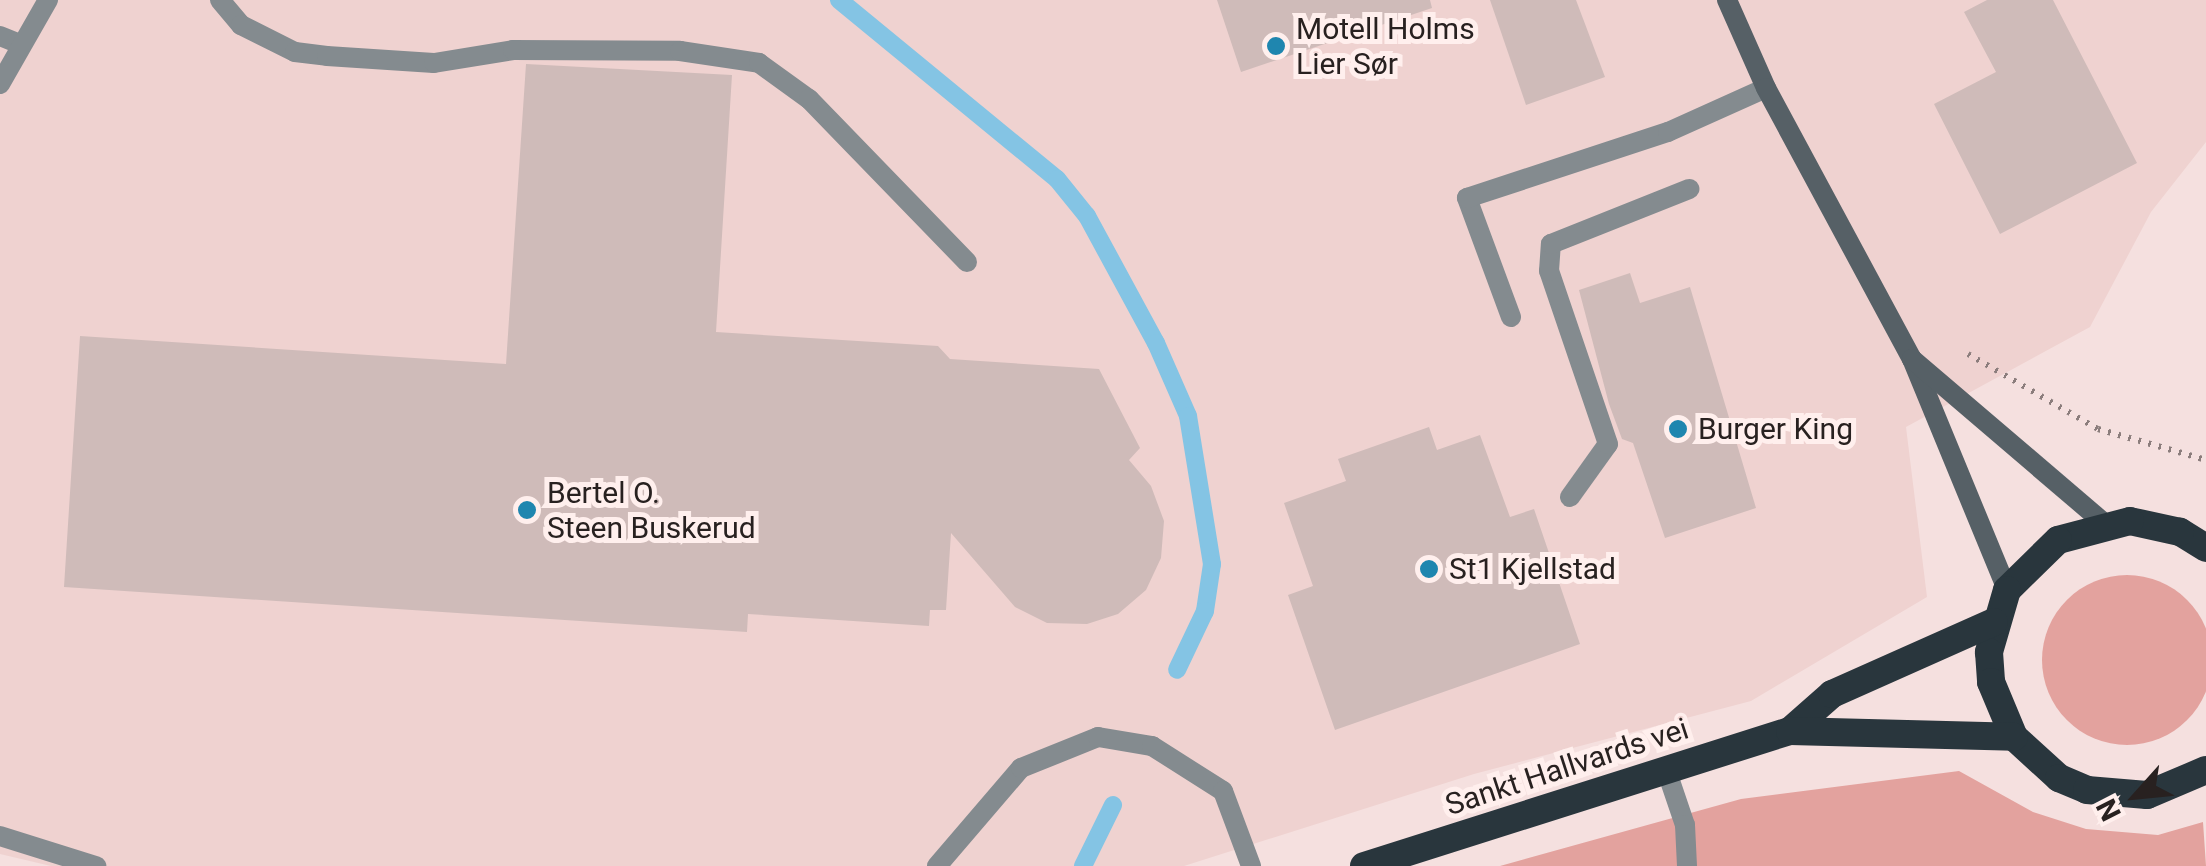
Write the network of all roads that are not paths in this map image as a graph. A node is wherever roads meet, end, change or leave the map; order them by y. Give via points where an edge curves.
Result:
1 (48, 0) edge
2 (220, 0) edge
3 (1727, 0) edge
4 (9, 40) edge
5 (0, 84) edge
6 (1766, 88) junction
7 (1689, 189) dead end
8 (967, 262) dead end
9 (1511, 317) dead end
10 (1912, 359) junction
11 (1570, 497) dead end
12 (2104, 524) junction
13 (2205, 545) edge
14 (2008, 590) junction
15 (1994, 622) junction
16 (1790, 731) junction
17 (2014, 737) junction
18 (1666, 768) junction
19 (2206, 770) edge
20 (0, 836) edge
21 (96, 866) edge
22 (937, 866) edge
23 (1251, 866) edge
24 (1364, 866) edge
25 (1687, 866) edge

1 - 4 street
2 - 8 street via 241,24 295,52 327,56 434,63 512,50 680,51 760,63 809,98
3 - 6 main road
4 - 5 street
6 - 9 street via 1668,132 1466,198
6 - 10 main road
7 - 11 street via 1551,244 1549,271 1608,444
10 - 12 main road
10 - 14 main road via 1922,401
12 - 13 highway via 2155,524
12 - 14 highway via 2058,540
14 - 15 highway
15 - 16 highway, Sankt Hallvards vei via 1832,694
15 - 17 highway via 1991,682
16 - 17 highway, Sankt Hallvards vei
16 - 18 highway, Sankt Hallvards vei
17 - 19 highway via 2058,778 2116,796 2176,786
18 - 24 highway, Sankt Hallvards vei
18 - 25 street via 1686,825
20 - 21 street
22 - 23 street via 1021,768 1098,738 1152,746 1223,791

